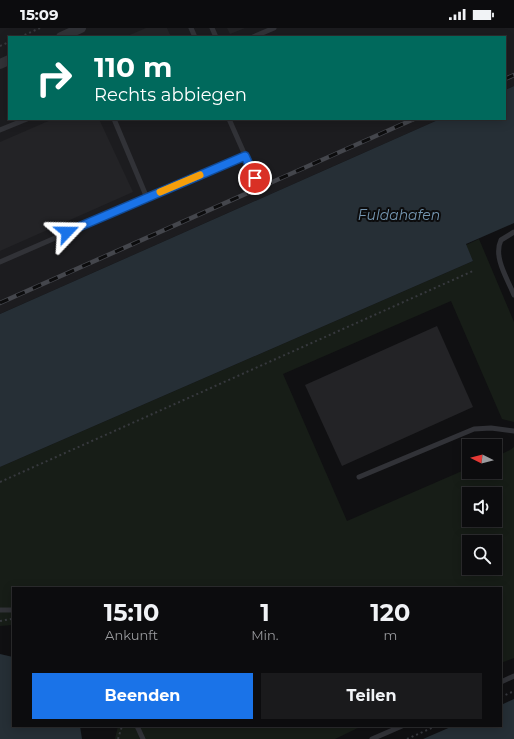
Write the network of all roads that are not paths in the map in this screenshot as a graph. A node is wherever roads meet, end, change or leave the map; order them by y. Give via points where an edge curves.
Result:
1 (81, 28) edge
2 (274, 28) edge
3 (63, 36) edge
4 (255, 36) edge
5 (25, 120) edge
6 (114, 120) edge
7 (229, 120) edge
8 (0, 130) edge
9 (245, 156) junction
10 (255, 178) dead end
11 (147, 198) junction
12 (514, 232) edge
13 (0, 262) edge
14 (514, 295) edge
15 (514, 431) edge
16 (359, 477) dead end
17 (0, 610) edge
18 (12, 610) edge
19 (514, 676) edge
20 (502, 682) edge
21 (137, 727) edge
22 (400, 727) edge
23 (143, 739) edge
24 (372, 739) edge

1 - 3 street
2 - 4 lane
5 - 8 lane
6 - 11 lane
7 - 9 lane
9 - 10 lane
9 - 11 lane
11 - 13 lane
12 - 14 lane via 501,240 497,250
15 - 16 lane via 474,429
17 - 18 lane
19 - 20 lane
21 - 23 lane
22 - 24 lane

